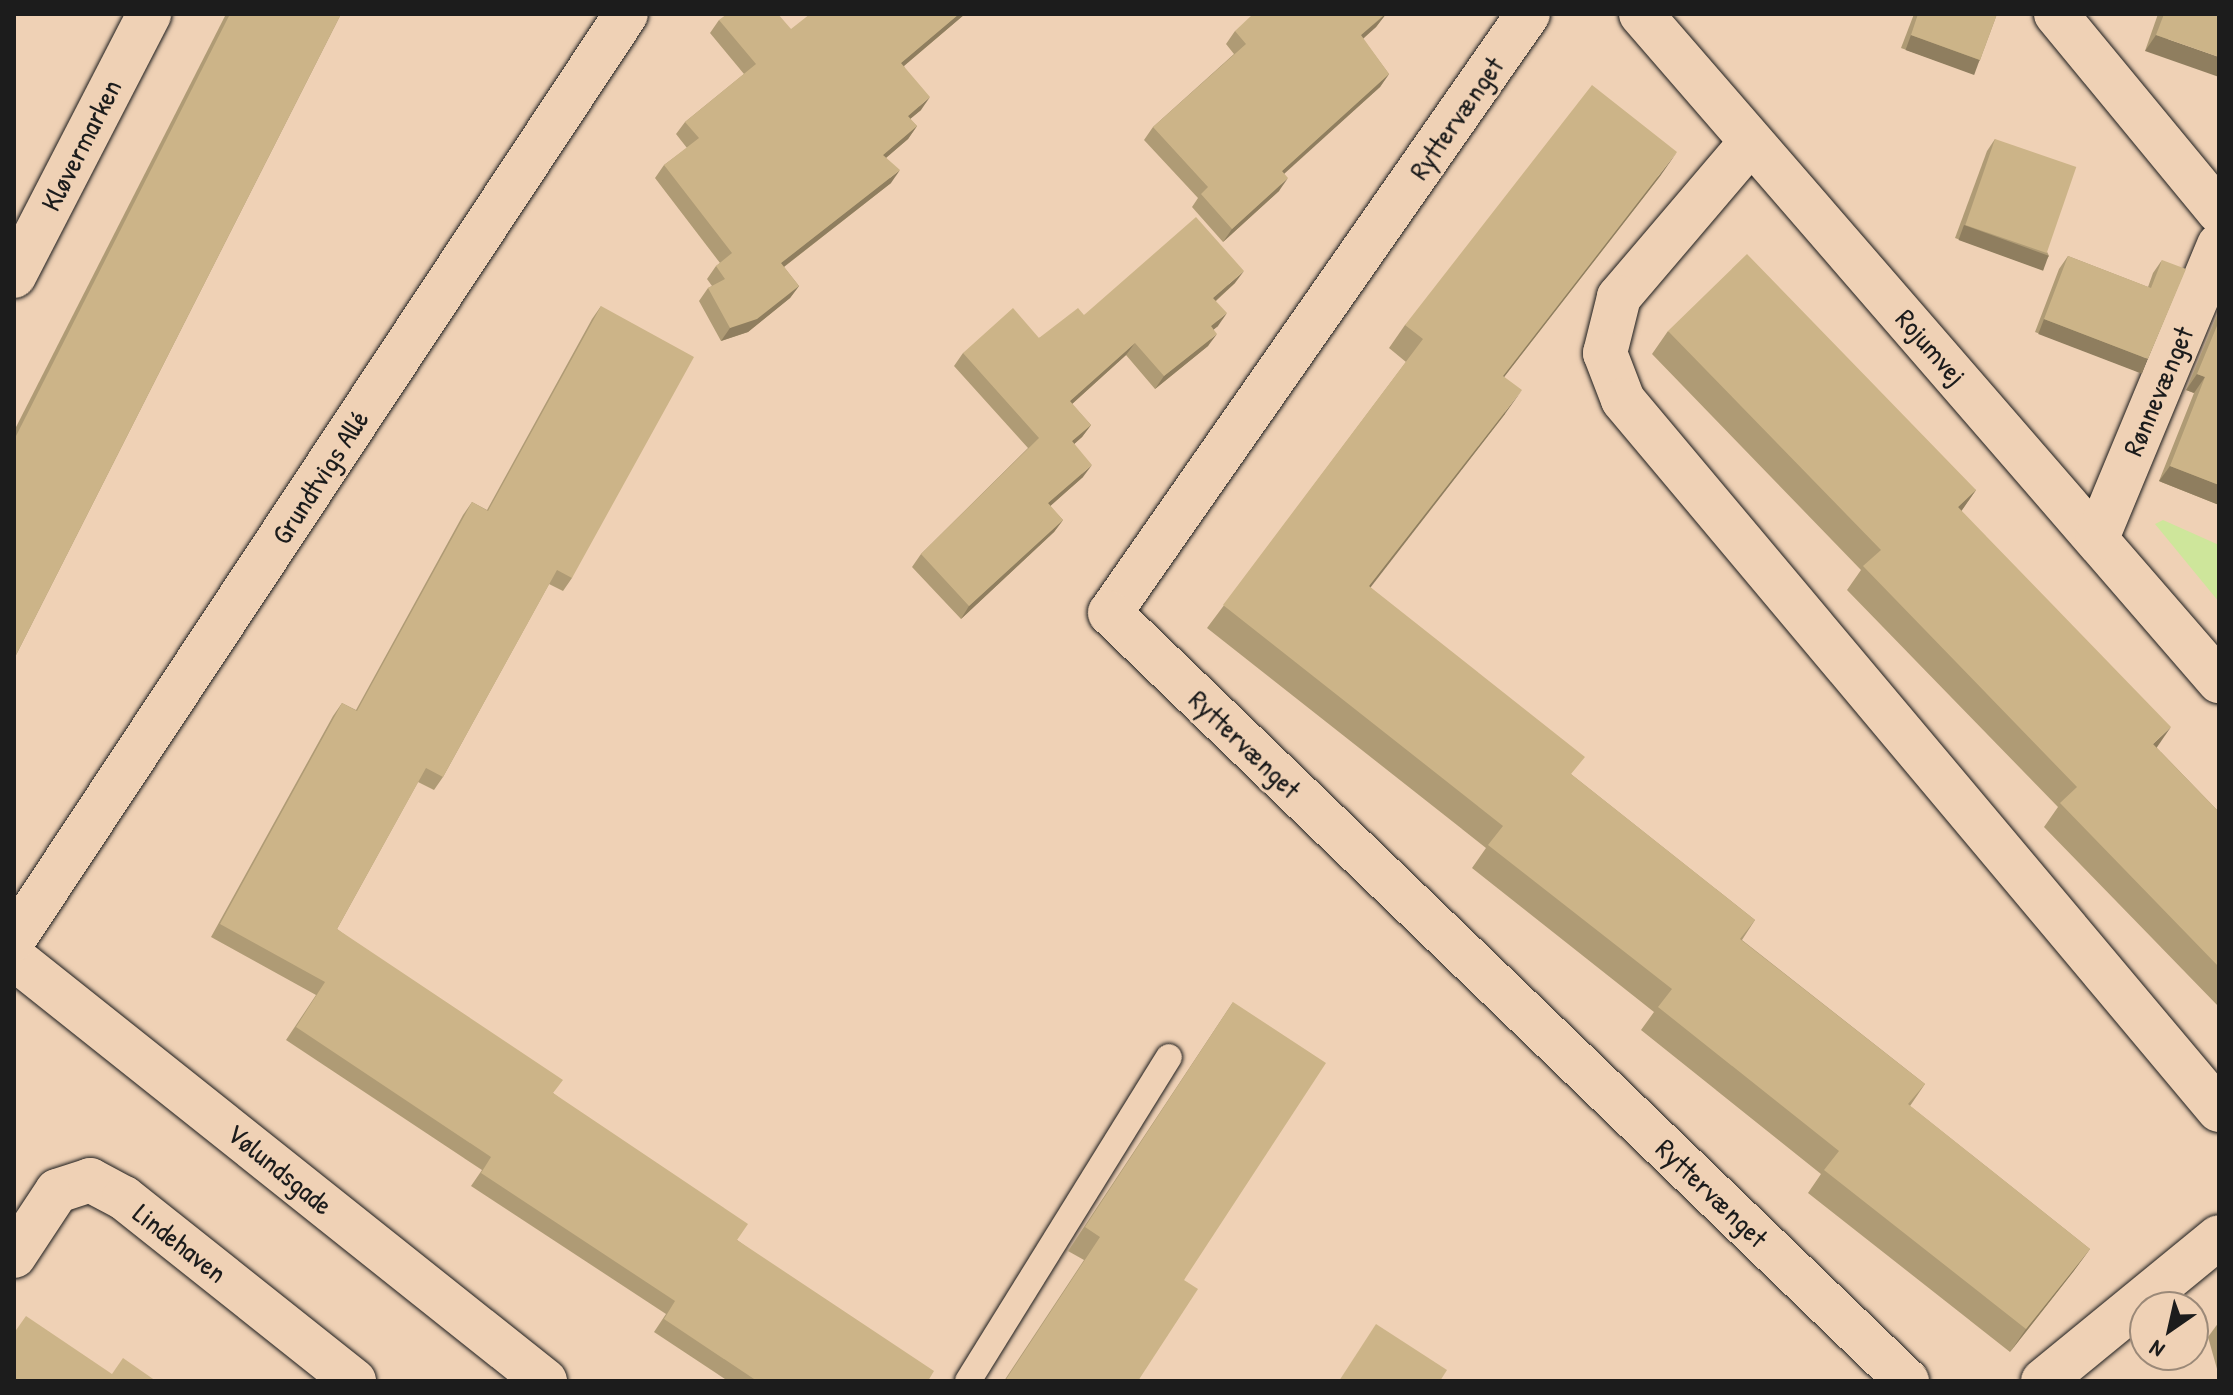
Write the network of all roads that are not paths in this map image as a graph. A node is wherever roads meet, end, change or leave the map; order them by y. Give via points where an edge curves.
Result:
1 (149, 14) edge
2 (626, 14) edge
3 (1528, 14) edge
4 (1641, 14) edge
5 (2056, 14) edge
6 (1751, 142) junction
7 (2219, 212) edge
8 (2219, 245) edge
9 (14, 276) edge
10 (2097, 538) junction
11 (2219, 681) edge
12 (14, 939) edge
13 (14, 958) edge
14 (1169, 1057) dead end
15 (2219, 1110) edge
16 (2219, 1237) edge
17 (14, 1256) edge
18 (354, 1381) edge
19 (545, 1381) edge
20 (968, 1381) edge
21 (1907, 1381) edge
22 (2043, 1381) edge

1 - 9 street, Kløvermarken
2 - 12 street, Grundtvigs Allé
3 - 21 street, Ryttervænget via 1110,613
4 - 6 street, Rojumvej
5 - 7 street
6 - 10 street, Rojumvej
6 - 15 street via 1619,297 1605,353 1623,400
8 - 10 street, Rønnevænget
10 - 11 street, Rojumvej
13 - 19 street, Vølundsgade
14 - 20 lane
16 - 22 street
17 - 18 street, Lindehaven via 57,1191 90,1180 124,1198

